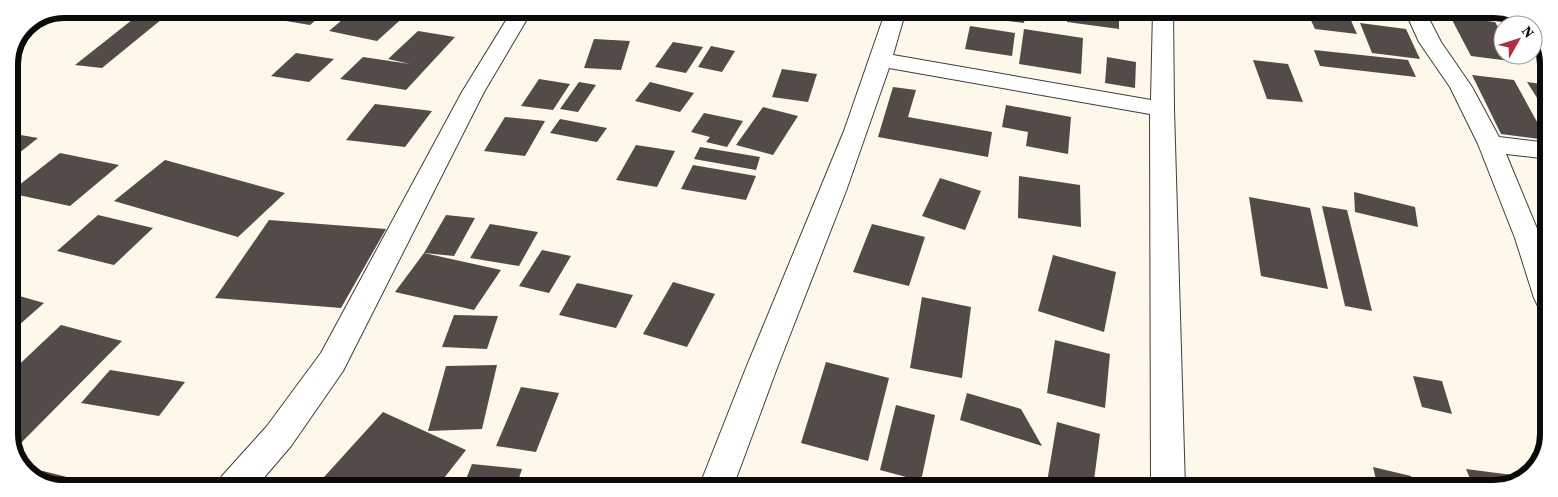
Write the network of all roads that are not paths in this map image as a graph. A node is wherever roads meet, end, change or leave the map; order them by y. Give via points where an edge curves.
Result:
1 (518, 18) edge
2 (894, 18) edge
3 (1163, 18) edge
4 (1418, 18) edge
5 (882, 60) junction
6 (1162, 109) junction
7 (1490, 144) junction
8 (1540, 150) edge
9 (1540, 273) edge
10 (239, 480) edge
11 (718, 480) edge
12 (1168, 480) edge

1 - 10 street via 473,92 332,362 279,436
2 - 5 street
3 - 6 street
4 - 7 street via 1430,42 1461,87
5 - 6 street
5 - 11 street
6 - 12 street
7 - 8 street
7 - 9 street

